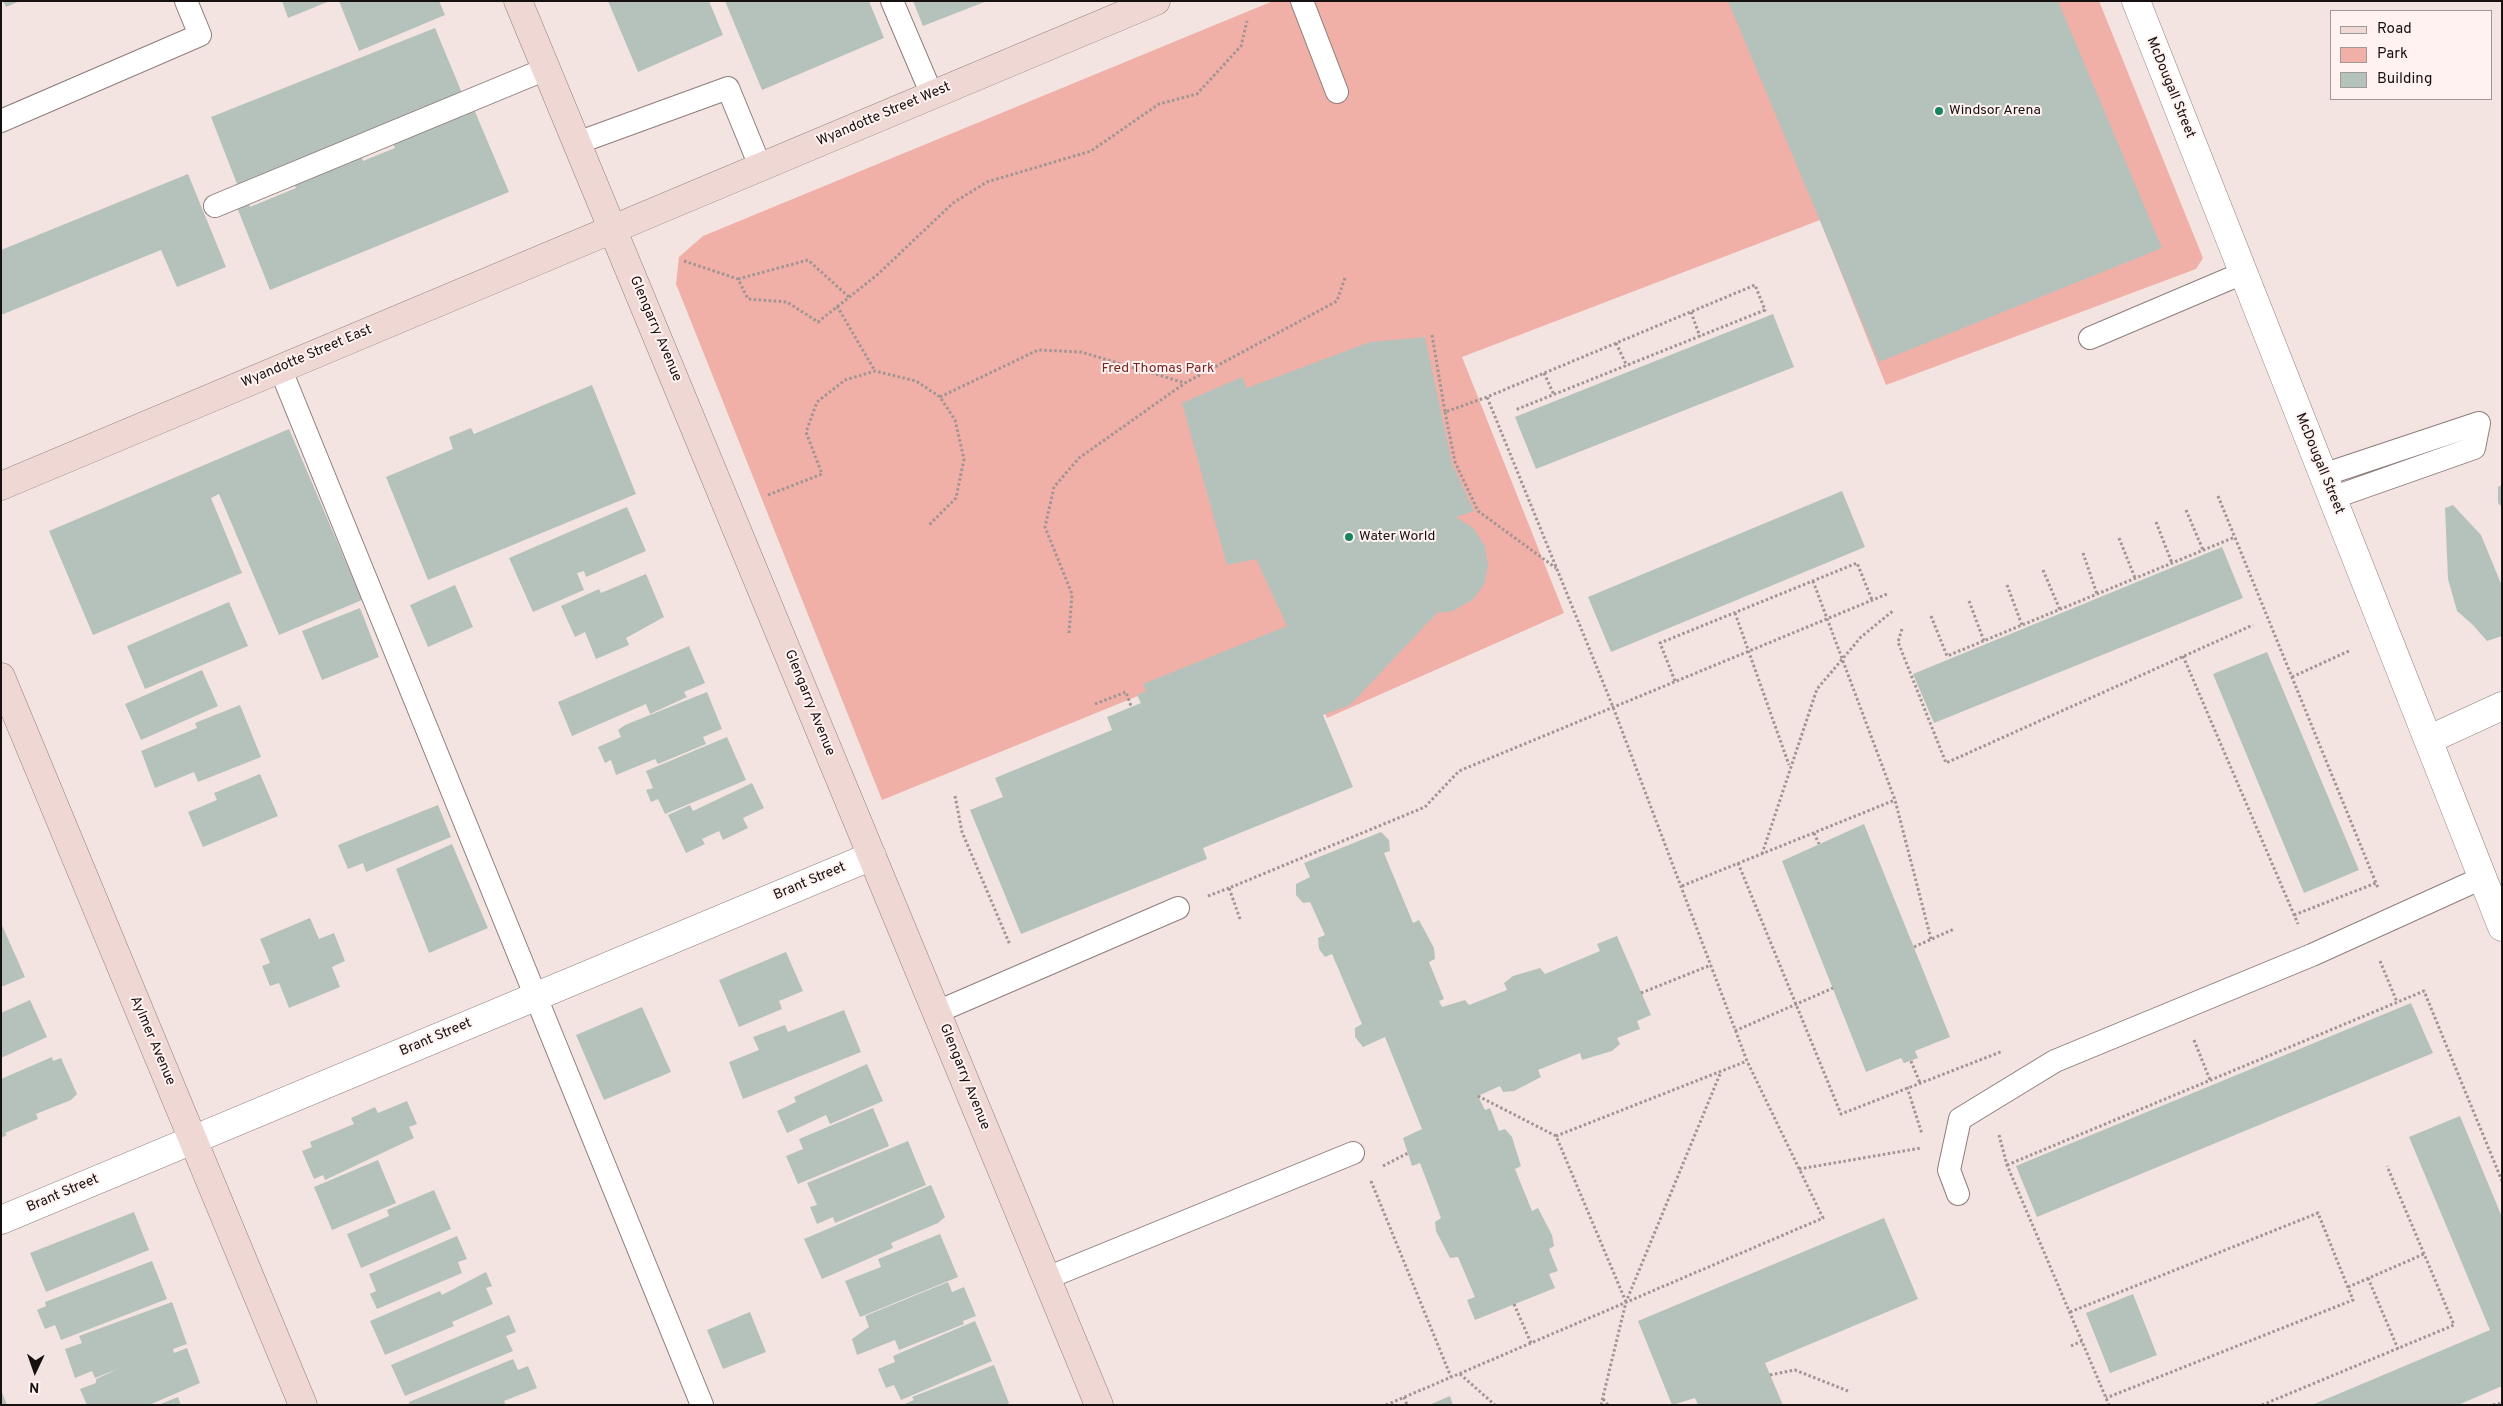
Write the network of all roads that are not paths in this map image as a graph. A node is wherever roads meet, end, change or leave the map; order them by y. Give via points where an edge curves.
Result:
1 (186, 1) edge
2 (518, 1) edge
3 (892, 1) edge
4 (1156, 1) edge
5 (1302, 1) edge
6 (2136, 1) edge
7 (546, 69) junction
8 (1337, 92) dead end
9 (932, 95) junction
10 (1, 121) edge
11 (577, 143) junction
12 (760, 166) junction
13 (215, 206) dead end
14 (612, 228) junction
15 (2243, 273) junction
16 (2090, 338) dead end
17 (280, 368) junction
18 (1, 486) edge
19 (2328, 487) junction
20 (1, 677) edge
21 (2502, 706) edge
22 (2428, 740) junction
23 (872, 856) junction
24 (2482, 878) junction
25 (1178, 908) dead end
26 (2502, 927) edge
27 (536, 996) junction
28 (937, 1012) junction
29 (194, 1140) junction
30 (1353, 1153) dead end
31 (1958, 1194) dead end
32 (1, 1220) edge
33 (1047, 1278) junction
34 (303, 1405) edge
35 (702, 1405) edge
36 (1099, 1405) edge

1 - 10 lane via 200,35
2 - 7 main road, Glengarry Avenue
3 - 9 lane
4 - 9 main road, Wyandotte Street West
5 - 8 lane
6 - 15 street, McDougall Street
7 - 11 main road, Glengarry Avenue
7 - 13 lane
9 - 12 main road, Wyandotte Street West
11 - 12 lane via 728,88
11 - 14 main road, Glengarry Avenue
12 - 14 main road, Wyandotte Street West
14 - 17 main road, Wyandotte Street East
14 - 23 main road, Glengarry Avenue
15 - 16 lane
15 - 19 street, McDougall Street
17 - 18 main road, Wyandotte Street East
17 - 27 lane
19 - 19 lane via 2474,448 2479,424
19 - 22 street, McDougall Street
20 - 29 main road, Aylmer Avenue
21 - 22 street
22 - 24 street, McDougall Street
23 - 27 street, Brant Street
23 - 28 main road, Glengarry Avenue
24 - 26 street, McDougall Street
24 - 31 lane via 2301,960 2055,1061 1960,1119 1949,1170
25 - 28 lane
27 - 29 street, Brant Street
27 - 35 lane
28 - 33 main road, Glengarry Avenue
29 - 32 street, Brant Street
29 - 34 main road, Aylmer Avenue
30 - 33 lane
33 - 36 main road, Glengarry Avenue

